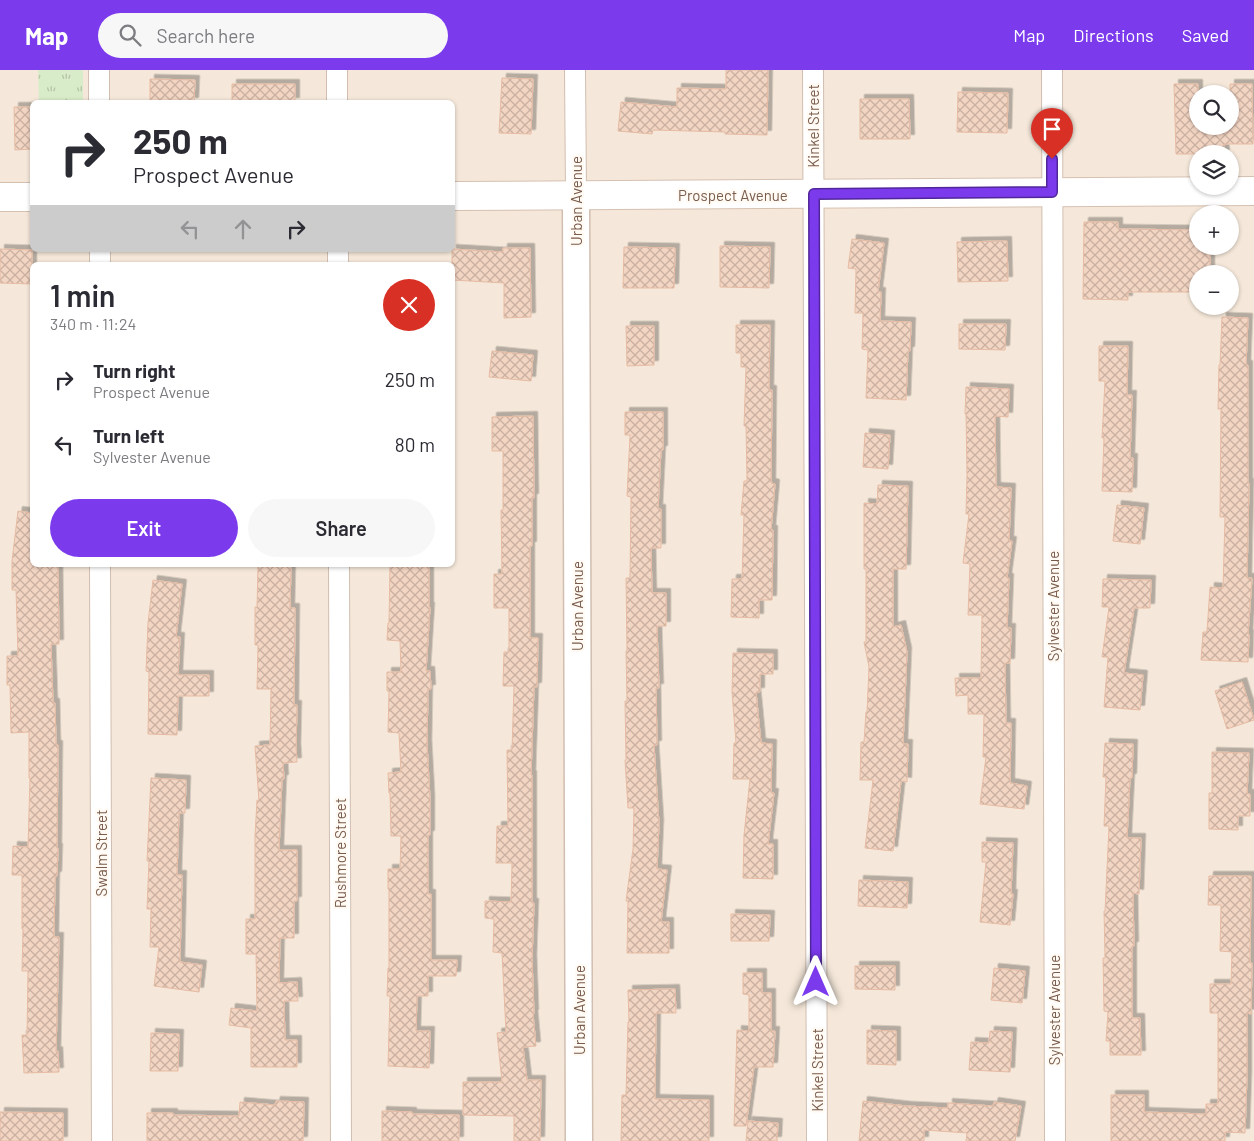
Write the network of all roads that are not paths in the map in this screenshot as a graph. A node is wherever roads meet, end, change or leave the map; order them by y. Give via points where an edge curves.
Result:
1 (99, 70) edge
2 (337, 70) edge
3 (575, 70) edge
4 (813, 70) edge
5 (1052, 70) edge
6 (99, 100) edge
7 (337, 100) edge
8 (1254, 191) edge
9 (1052, 192) junction
10 (814, 194) junction
11 (455, 196) edge
12 (576, 196) junction
13 (0, 197) edge
14 (30, 197) edge
15 (100, 567) edge
16 (339, 567) edge
17 (102, 1141) edge
18 (341, 1141) edge
19 (579, 1141) edge
20 (817, 1141) edge
21 (1055, 1141) edge

1 - 6 street
2 - 7 street
3 - 12 street, Urban Avenue
4 - 10 street, Kinkel Street
5 - 9 street, Sylvester Avenue
8 - 9 main road, Prospect Avenue
9 - 10 main road, Prospect Avenue
9 - 21 street, Sylvester Avenue
10 - 12 main road, Prospect Avenue
10 - 20 street, Kinkel Street
11 - 12 main road, Prospect Avenue
12 - 19 street, Urban Avenue
13 - 14 main road
15 - 17 street, Swalm Street
16 - 18 street, Rushmore Street

